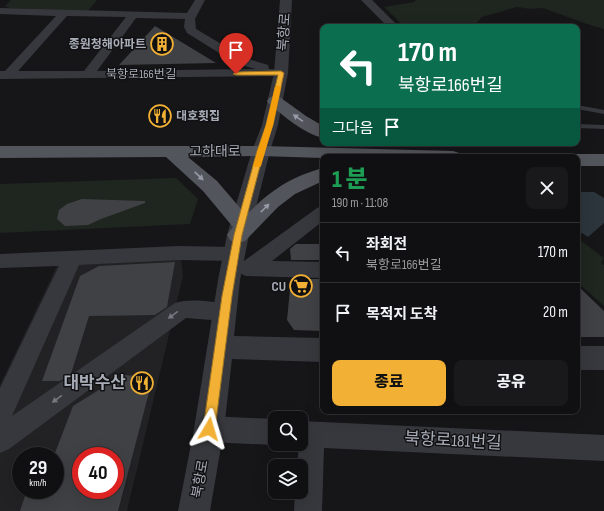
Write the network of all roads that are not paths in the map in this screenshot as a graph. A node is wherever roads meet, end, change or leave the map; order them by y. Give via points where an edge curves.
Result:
1 (7, 0) edge
2 (200, 0) edge
3 (286, 0) edge
4 (366, 0) edge
5 (0, 6) edge
6 (0, 11) edge
7 (64, 13) junction
8 (133, 15) junction
9 (190, 16) junction
10 (391, 24) edge
11 (281, 73) junction
12 (4, 75) edge
13 (87, 75) junction
14 (276, 101) junction
15 (580, 108) edge
16 (604, 112) edge
17 (580, 126) edge
18 (604, 127) edge
19 (320, 131) edge
20 (347, 146) edge
21 (170, 150) junction
22 (261, 151) junction
23 (0, 152) edge
24 (322, 154) edge
25 (360, 154) edge
26 (580, 160) edge
27 (604, 160) edge
28 (320, 175) edge
29 (320, 213) edge
30 (239, 250) junction
31 (72, 258) junction
32 (0, 261) edge
33 (320, 269) edge
34 (224, 312) junction
35 (219, 347) junction
36 (320, 350) edge
37 (580, 358) edge
38 (604, 358) edge
39 (0, 415) edge
40 (209, 429) junction
41 (268, 432) edge
42 (308, 434) edge
43 (0, 440) edge
44 (604, 448) edge
45 (307, 451) edge
46 (194, 511) edge
47 (308, 511) edge

1 - 5 street
2 - 9 street
3 - 11 street, 북항로
4 - 10 street
6 - 7 street
7 - 8 street
7 - 12 street
8 - 9 street
8 - 13 street
9 - 11 street via 191,31 241,61
11 - 13 street, 북항로166번길
11 - 14 street, 북항로
12 - 13 street, 북항로166번길
19 -> 14 main road via 300,120
14 - 22 street, 북항로
15 - 16 lane
17 - 18 lane
20 - 25 main road
21 - 22 main road, 고하대로
21 - 23 main road, 고하대로
21 -> 30 main road via 210,186
22 - 24 main road, 고하대로
22 - 30 street, 북항로
26 - 27 main road
30 -> 28 main road via 271,202 288,189
29 - 30 street
30 - 31 street
30 - 33 street
30 - 34 street, 북항로
31 - 32 street
31 - 39 street
34 - 35 street, 북항로
34 -> 43 street via 182,309
35 - 36 street
35 - 40 street, 북항로
37 - 38 street
40 - 41 street
40 - 46 street, 북항로
42 - 44 street, 북항로181번길
45 - 47 street

